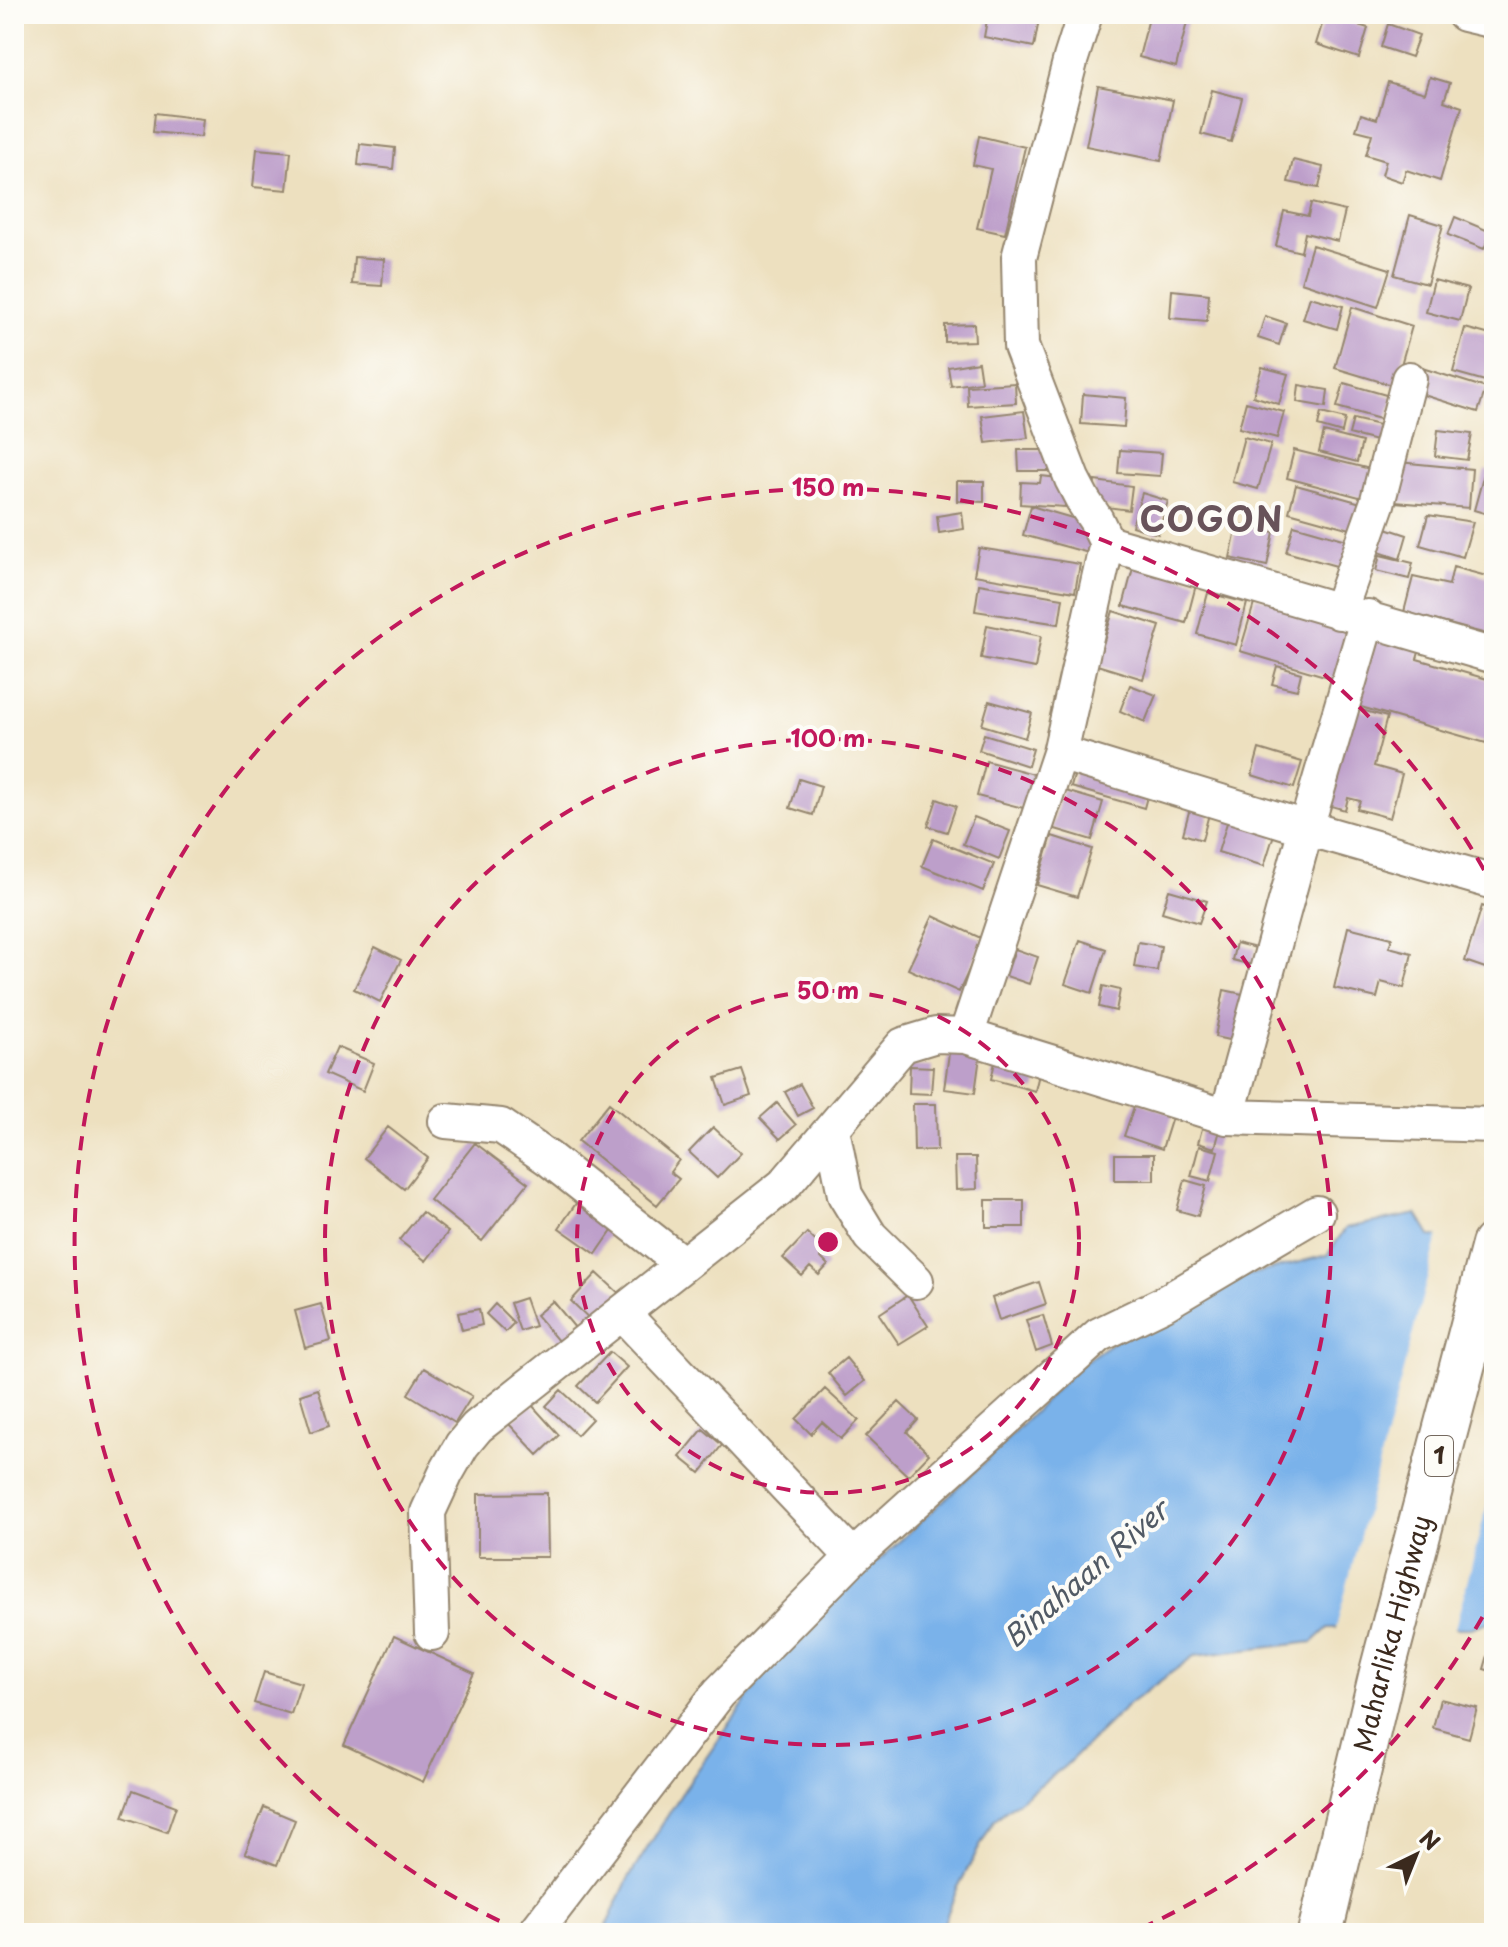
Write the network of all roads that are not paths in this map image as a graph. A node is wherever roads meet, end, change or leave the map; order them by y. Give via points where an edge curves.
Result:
1 (1085, 14) edge
2 (1464, 14) edge
3 (1494, 21) edge
4 (1409, 379) dead end
5 (1107, 543) junction
6 (1354, 614) junction
7 (1494, 656) edge
8 (1060, 753) junction
9 (1306, 828) junction
10 (1494, 882) edge
11 (966, 1036) junction
12 (1227, 1117) junction
13 (446, 1121) dead end
14 (1494, 1125) edge
15 (832, 1129) junction
16 (1317, 1213) dead end
17 (1494, 1245) edge
18 (683, 1264) junction
19 (916, 1281) dead end
20 (622, 1313) junction
21 (853, 1557) junction
22 (432, 1633) dead end
23 (535, 1933) edge
24 (1320, 1933) edge

1 - 5 street via 1019,258 1021,346 1072,479
2 - 3 street
4 - 6 street
5 - 6 street
5 - 8 street
6 - 7 street
6 - 9 street
8 - 9 street
8 - 11 street
9 - 10 street
9 - 12 street
11 - 12 street
11 - 15 street via 936,1035 903,1045
12 - 14 street
13 - 18 street via 501,1126
15 - 18 street via 784,1185
15 - 19 street via 845,1195 870,1236
16 - 21 street via 1163,1304 1099,1335
17 - 24 highway, Maharlika Highway / 1
18 - 20 street
20 - 21 street
20 - 22 street via 477,1427 462,1445 428,1512
21 - 23 street via 719,1693

